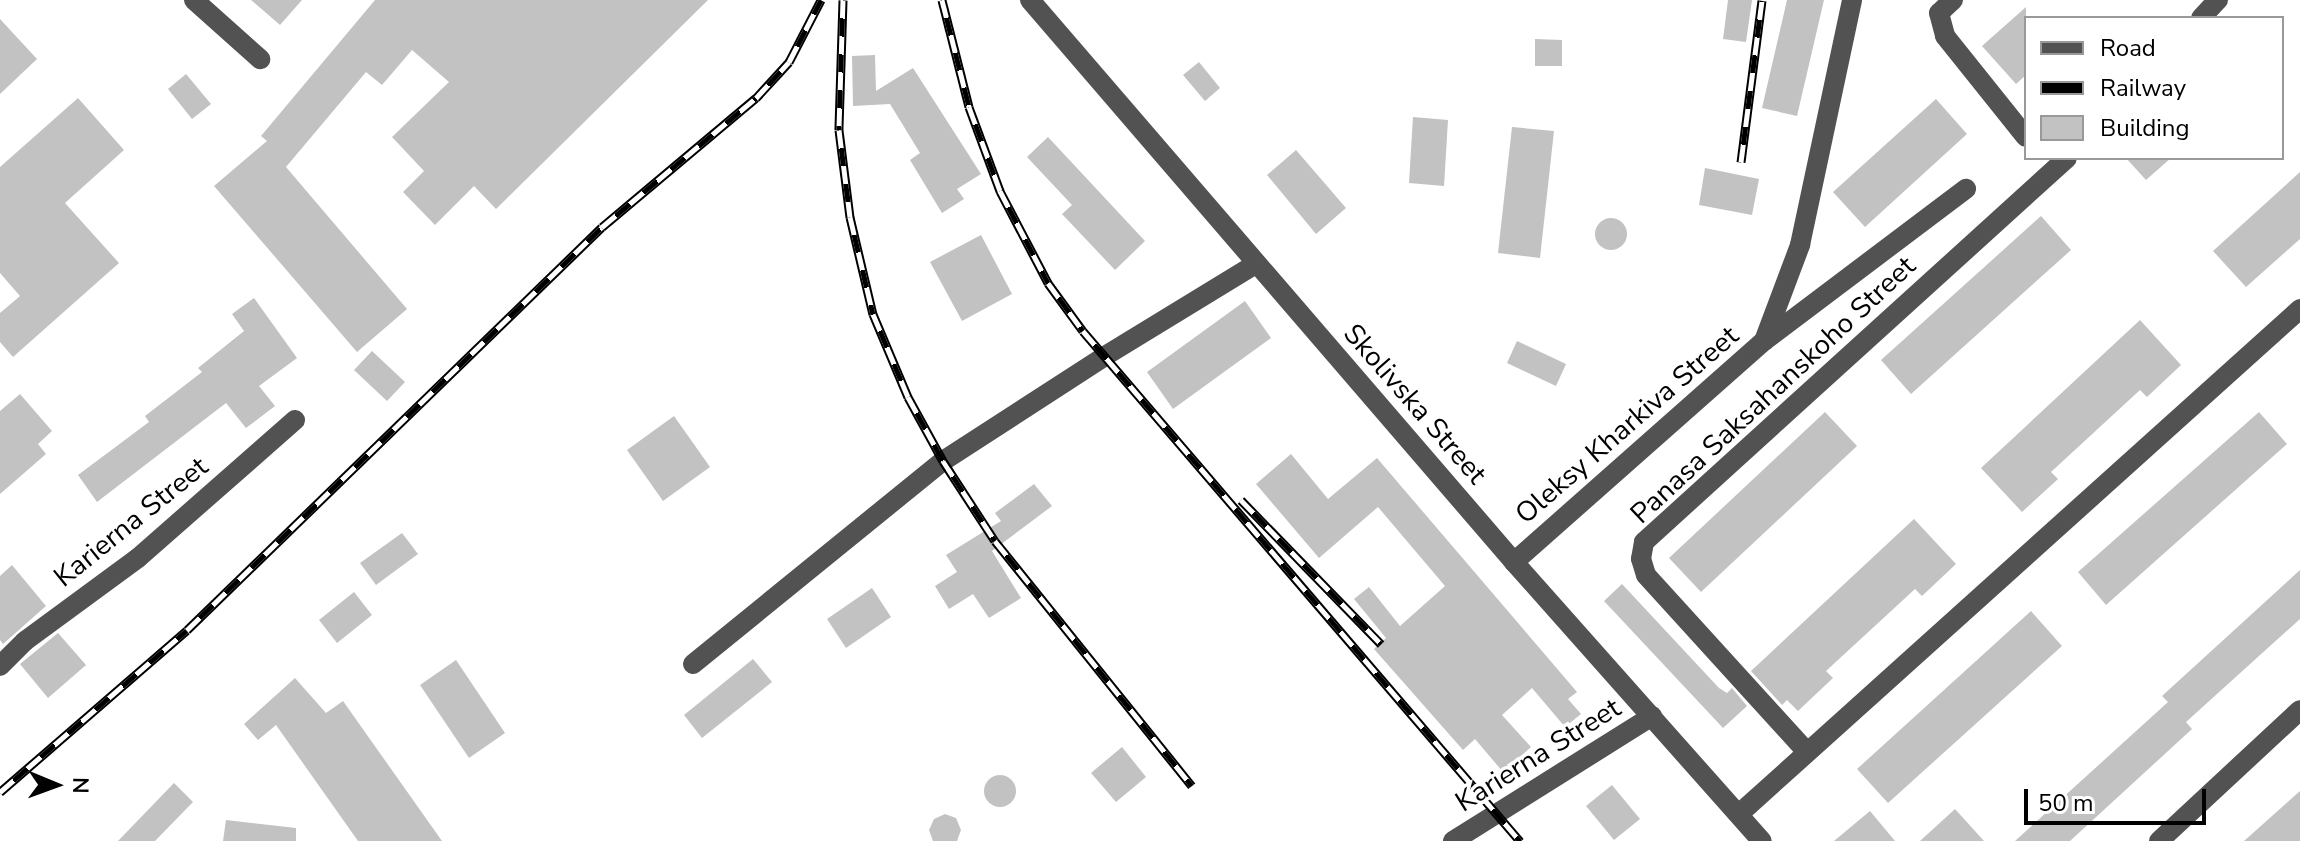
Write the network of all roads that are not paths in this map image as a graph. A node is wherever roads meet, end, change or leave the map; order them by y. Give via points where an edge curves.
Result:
1 (194, 0) edge
2 (1030, 0) edge
3 (1852, 0) edge
4 (1953, 0) edge
5 (2218, 0) edge
6 (2203, 16) edge
7 (260, 59) dead end
8 (2024, 135) edge
9 (2054, 163) edge
10 (1966, 189) dead end
11 (1256, 264) junction
12 (2300, 309) edge
13 (1764, 341) junction
14 (295, 420) dead end
15 (1514, 562) junction
16 (693, 664) dead end
17 (0, 666) edge
18 (2300, 710) edge
19 (1652, 716) junction
20 (1807, 752) junction
21 (1739, 814) junction
22 (1453, 841) edge
23 (1762, 841) edge
24 (2159, 841) edge

1 - 7 street
2 - 11 street, Skolivska Street
3 - 13 street, Oleksy Kharkiva Street via 1800,245
4 - 8 street via 1939,13 1945,36
5 - 6 street
9 - 20 street, Panasa Saksahanskoho Street via 1644,542 1641,559 1646,575
10 - 13 street
11 - 15 street, Skolivska Street
11 - 16 street via 943,461
12 - 20 street
13 - 15 street, Oleksy Kharkiva Street
14 - 17 street, Karierna Street via 138,558 25,641
15 - 19 street, Skolivska Street
18 - 24 street
19 - 21 street, Skolivska Street
19 - 22 street, Karierna Street
20 - 21 street
21 - 23 street, Skolivska Street

